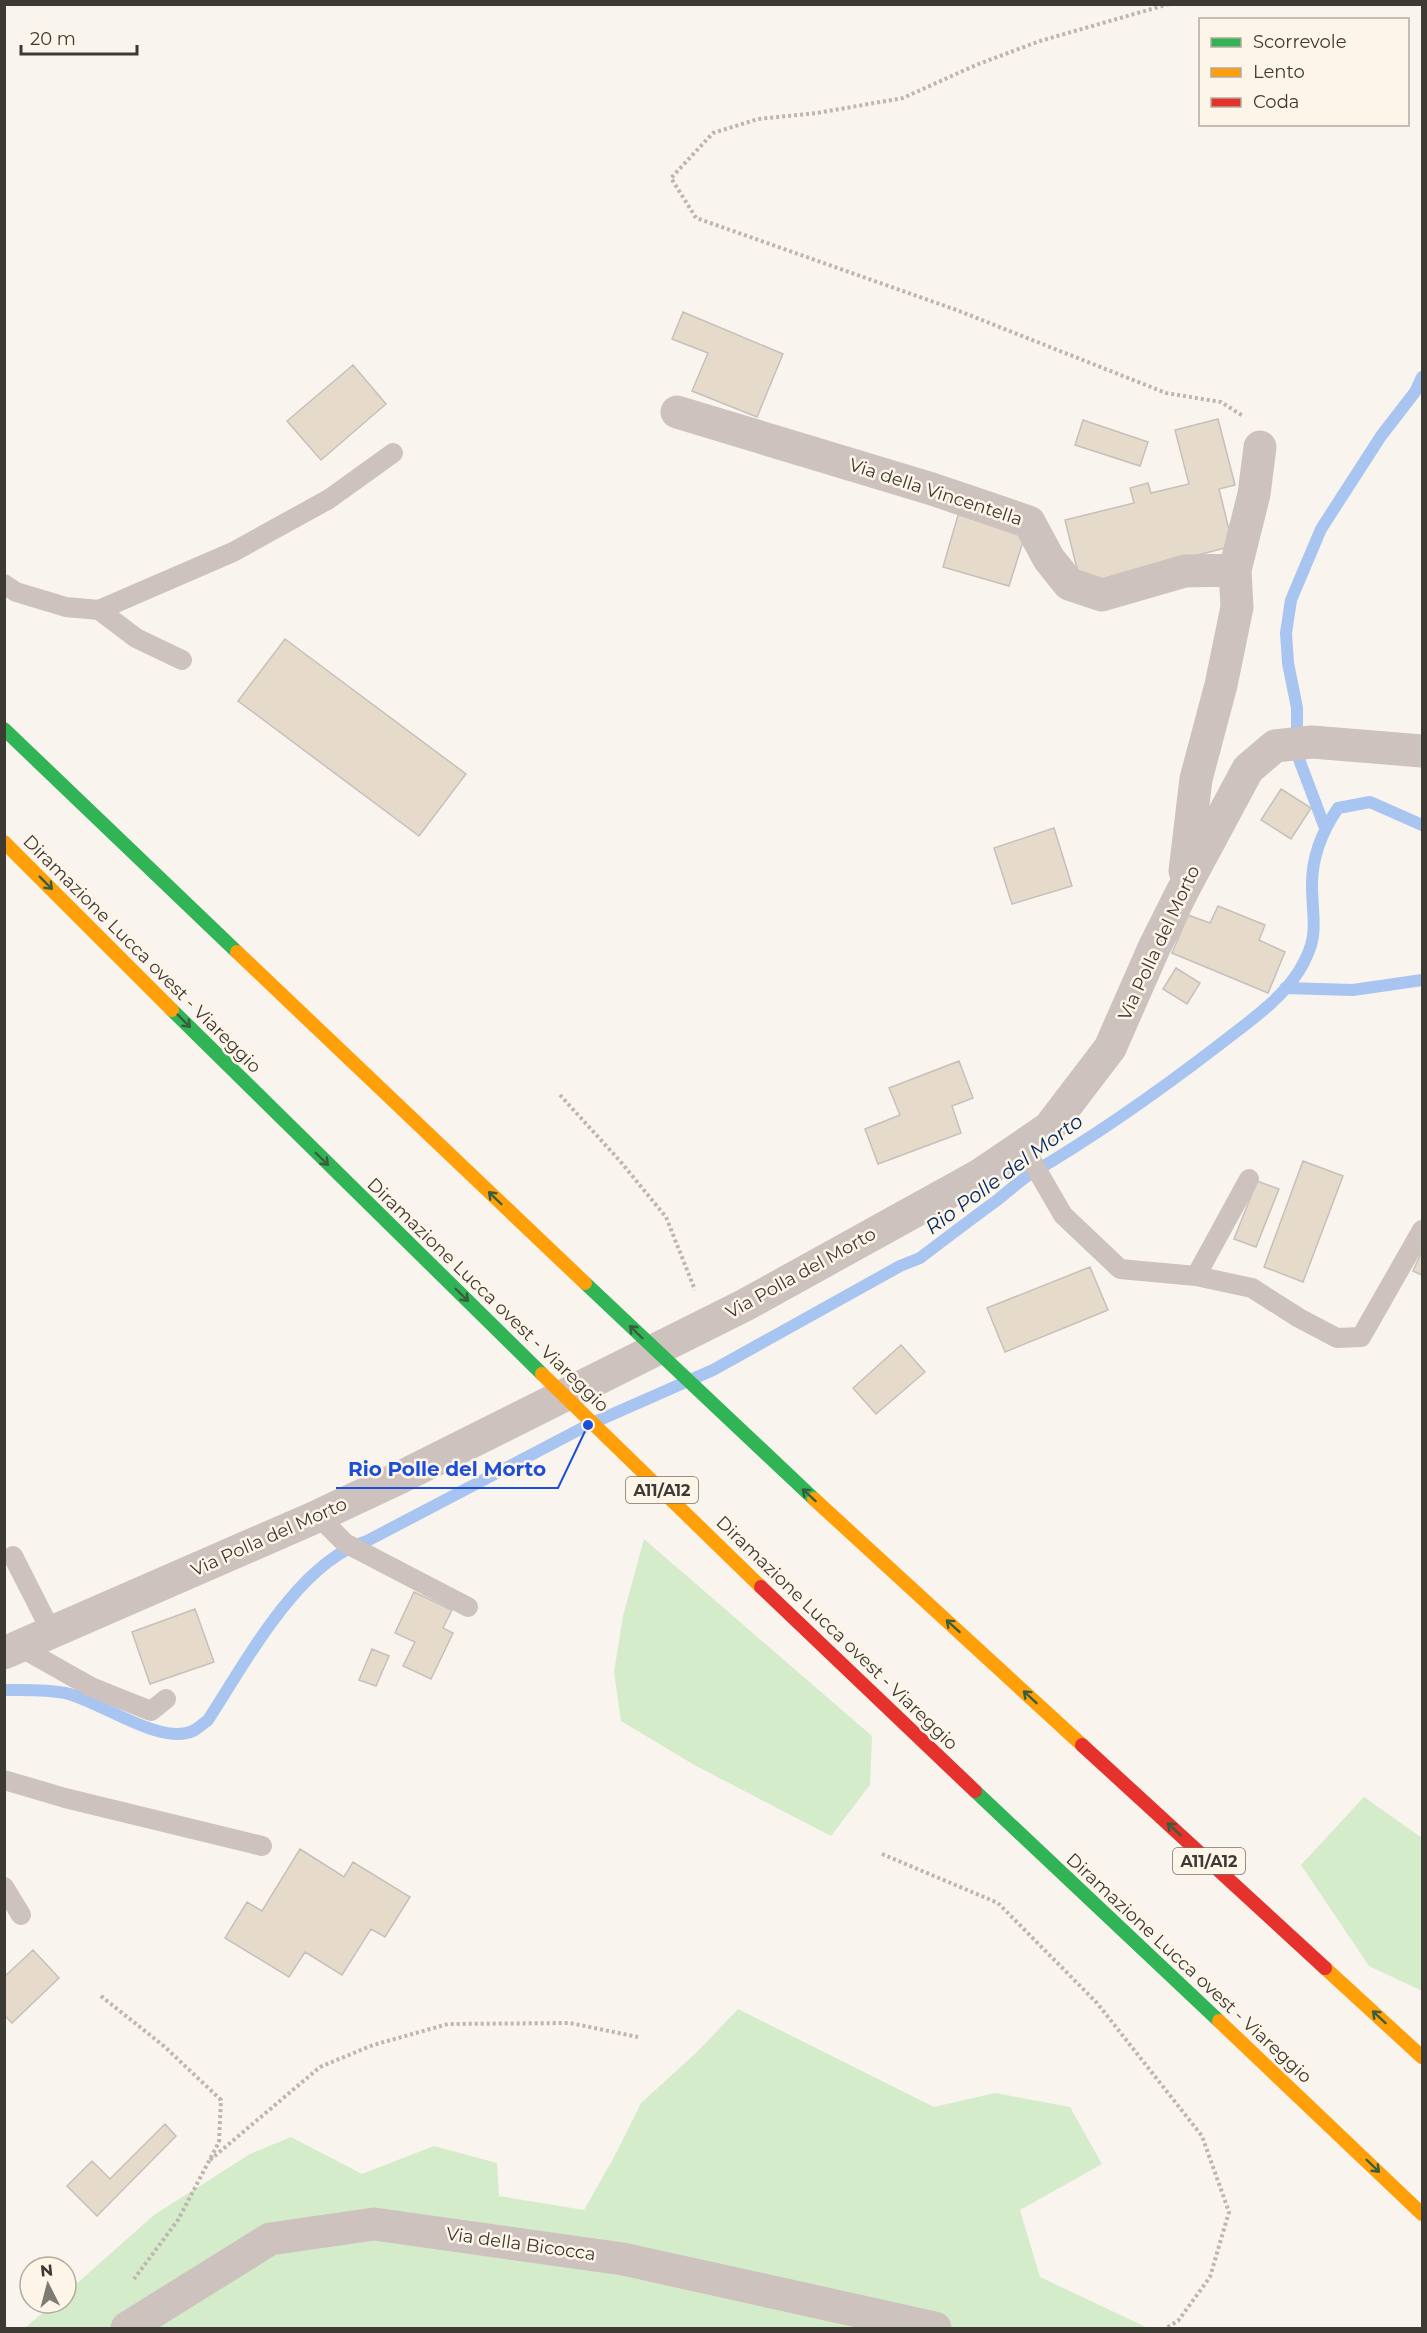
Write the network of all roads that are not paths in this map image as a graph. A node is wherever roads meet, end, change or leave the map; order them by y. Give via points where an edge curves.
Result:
1 (677, 412) dead end
2 (1260, 447) road end
3 (393, 453) dead end
4 (1235, 570) junction
5 (4, 584) edge
6 (99, 610) junction
7 (182, 660) dead end
8 (4, 729) edge
9 (1422, 751) edge
10 (4, 842) edge
11 (1183, 890) junction
12 (1026, 1150) junction
13 (1249, 1179) dead end
14 (1422, 1230) edge
15 (1196, 1276) junction
16 (655, 1350) junction
17 (318, 1516) junction
18 (13, 1556) dead end
19 (468, 1607) dead end
20 (52, 1633) junction
21 (12, 1650) edge
22 (166, 1699) dead end
23 (4, 1780) edge
24 (262, 1846) dead end
25 (4, 1887) edge
26 (21, 1915) dead end
27 (1422, 2057) edge
28 (1422, 2214) edge
29 (127, 2328) edge
30 (935, 2328) edge

1 - 4 street, Via della Vincentella via 1029,522 1069,584 1102,595 1185,571
2 - 4 street via 1254,494
3 - 6 lane via 329,499 233,552
4 - 11 street via 1237,607 1196,779
5 - 6 lane via 16,592 66,607
6 - 7 lane via 136,638
16 -> 8 highway, A11/A12
9 - 11 street, Via Polla del Morto via 1312,742 1275,747 1248,769
10 -> 28 highway, Diramazione Lucca ovest - Viareggio / A11/A12 via 805,1630
11 - 12 street, Via Polla del Morto via 1110,1048 1049,1128
12 - 15 lane via 1063,1215 1120,1269
12 - 16 street, Via Polla del Morto
13 - 15 lane
14 - 15 lane via 1361,1337 1337,1338 1252,1288
16 - 17 street, Via Polla del Morto
27 -> 16 highway, A11/A12
17 - 19 lane via 345,1544
17 - 20 street, Via Polla del Morto
18 - 20 lane
20 - 21 street, Via Polla del Morto
21 - 22 lane via 151,1711
23 - 24 lane
25 - 26 lane
29 - 30 street, Via della Bicocca via 270,2239 374,2224 623,2259

